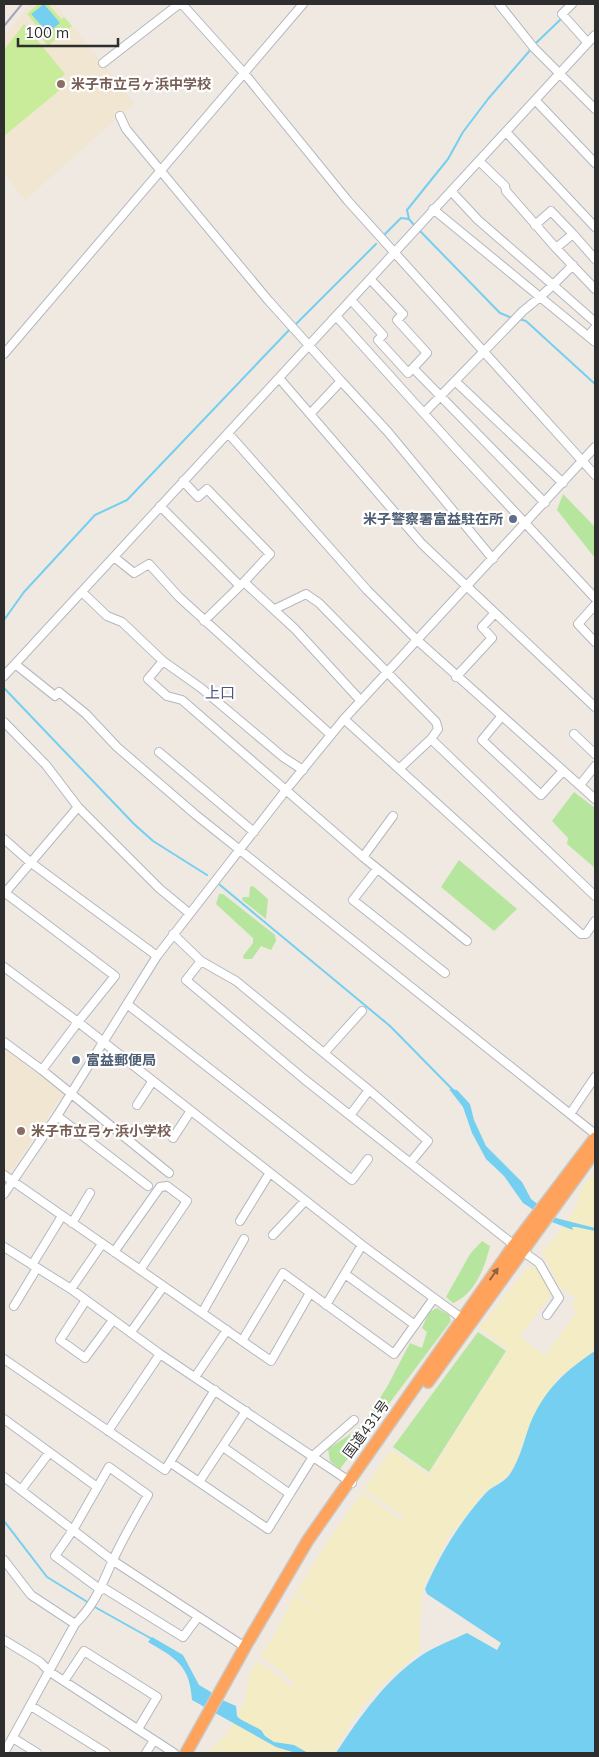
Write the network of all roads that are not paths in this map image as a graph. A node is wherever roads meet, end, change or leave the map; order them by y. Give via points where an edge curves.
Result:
1 (180, 4) edge
2 (303, 4) edge
3 (499, 4) edge
4 (572, 4) edge
5 (595, 35) edge
6 (588, 43) junction
7 (103, 63) dead end
8 (244, 73) junction
9 (559, 73) junction
10 (536, 101) junction
11 (595, 109) edge
12 (120, 116) dead end
13 (506, 132) junction
14 (479, 161) junction
15 (595, 163) edge
16 (160, 171) junction
17 (451, 191) junction
18 (433, 209) junction
19 (535, 225) junction
20 (595, 228) edge
21 (573, 234) junction
22 (556, 248) junction
23 (394, 253) junction
24 (595, 259) edge
25 (573, 265) junction
26 (370, 279) junction
27 (553, 285) junction
28 (595, 289) edge
29 (540, 297) junction
30 (351, 300) junction
31 (336, 316) junction
32 (595, 322) edge
33 (595, 328) edge
34 (588, 336) junction
35 (595, 342) edge
36 (309, 345) junction
37 (483, 351) junction
38 (4, 354) edge
39 (414, 368) junction
40 (279, 378) junction
41 (341, 381) junction
42 (455, 381) junction
43 (440, 396) junction
44 (424, 413) junction
45 (310, 414) junction
46 (228, 433) junction
47 (595, 447) edge
48 (582, 462) junction
49 (595, 475) edge
50 (183, 481) junction
51 (563, 483) junction
52 (545, 502) junction
53 (160, 506) junction
54 (527, 522) junction
55 (114, 557) junction
56 (493, 559) junction
57 (242, 584) junction
58 (466, 587) junction
59 (82, 592) junction
60 (595, 598) edge
61 (595, 606) edge
62 (274, 609) junction
63 (495, 613) junction
64 (204, 621) junction
65 (417, 640) junction
66 (595, 642) edge
67 (163, 661) junction
68 (15, 664) junction
69 (386, 674) junction
70 (4, 676) edge
71 (456, 676) junction
72 (595, 693) edge
73 (589, 700) junction
74 (361, 701) junction
75 (595, 706) edge
76 (501, 717) junction
77 (344, 719) junction
78 (4, 722) edge
79 (330, 734) junction
80 (574, 734) dead end
81 (431, 740) junction
82 (159, 752) dead end
83 (595, 754) edge
84 (595, 766) edge
85 (400, 768) junction
86 (303, 770) junction
87 (563, 771) junction
88 (580, 785) junction
89 (286, 790) junction
90 (595, 799) edge
91 (78, 807) junction
92 (393, 816) dead end
93 (254, 832) junction
94 (4, 839) edge
95 (241, 848) junction
96 (363, 857) junction
97 (30, 862) junction
98 (378, 869) junction
99 (4, 893) edge
100 (595, 896) edge
101 (190, 913) junction
102 (595, 922) edge
103 (172, 934) junction
104 (467, 941) dead end
105 (157, 956) junction
106 (201, 961) junction
107 (4, 967) edge
108 (445, 973) dead end
109 (127, 1004) junction
110 (362, 1012) dead end
111 (78, 1022) junction
112 (4, 1042) edge
113 (102, 1043) junction
114 (325, 1052) junction
115 (42, 1070) junction
116 (595, 1077) edge
117 (152, 1082) junction
118 (369, 1090) junction
119 (71, 1094) junction
120 (137, 1105) dead end
121 (190, 1112) junction
122 (351, 1114) junction
123 (570, 1114) junction
124 (57, 1116) junction
125 (595, 1134) edge
126 (173, 1138) dead end
127 (595, 1138) edge
128 (595, 1151) edge
129 (368, 1159) dead end
130 (410, 1163) junction
131 (169, 1173) dead end
132 (269, 1174) junction
133 (4, 1175) edge
134 (13, 1182) junction
135 (148, 1186) dead end
136 (90, 1193) dead end
137 (4, 1194) edge
138 (305, 1201) junction
139 (544, 1214) junction
140 (62, 1216) junction
141 (72, 1222) junction
142 (240, 1222) dead end
143 (273, 1236) dead end
144 (244, 1239) dead end
145 (102, 1244) junction
146 (362, 1245) junction
147 (4, 1247) edge
148 (518, 1249) junction
149 (114, 1252) junction
150 (34, 1266) junction
151 (140, 1270) junction
152 (345, 1274) junction
153 (163, 1287) junction
154 (70, 1289) junction
155 (310, 1293) junction
156 (434, 1298) junction
157 (86, 1300) junction
158 (326, 1305) junction
159 (14, 1306) dead end
160 (202, 1314) junction
161 (546, 1315) dead end
162 (463, 1319) junction
163 (113, 1320) junction
164 (415, 1325) junction
165 (227, 1330) junction
166 (131, 1332) junction
167 (242, 1340) junction
168 (160, 1354) junction
169 (4, 1359) edge
170 (195, 1377) junction
171 (215, 1390) junction
172 (246, 1411) junction
173 (4, 1419) edge
174 (354, 1420) dead end
175 (108, 1431) junction
176 (223, 1448) junction
177 (49, 1453) junction
178 (314, 1455) junction
179 (171, 1463) junction
180 (4, 1477) edge
181 (199, 1482) junction
182 (351, 1482) junction
183 (97, 1487) junction
184 (21, 1490) junction
185 (290, 1494) junction
186 (74, 1530) junction
187 (4, 1560) edge
188 (112, 1560) junction
189 (101, 1588) junction
190 (198, 1616) junction
191 (75, 1624) junction
192 (4, 1640) edge
193 (245, 1647) junction
194 (50, 1672) junction
195 (64, 1681) junction
196 (222, 1696) junction
197 (31, 1706) junction
198 (213, 1713) junction
199 (138, 1729) junction
200 (13, 1738) junction
201 (154, 1740) junction
202 (4, 1753) edge
203 (37, 1753) edge
204 (106, 1753) edge
205 (146, 1753) edge
206 (174, 1753) edge
207 (186, 1753) edge
208 (195, 1753) edge

1 - 7 street
1 - 8 street
2 - 8 street
3 - 9 street
4 - 6 street via 562,14
5 - 6 street
6 - 9 street
8 - 16 street
8 - 23 street
9 - 10 street
9 - 11 street
10 - 13 street
10 - 15 street
12 - 16 street via 126,129
13 - 14 street
13 - 20 street
14 - 17 street
14 - 19 street via 505,186
16 - 36 street
16 - 38 street
17 - 18 street
17 - 27 street via 478,220
18 - 23 street
18 - 29 street
19 - 21 street via 551,211
19 - 22 street
21 - 22 street
21 - 24 street
22 - 25 street
23 - 26 street
23 - 37 street
25 - 27 street
25 - 28 street
26 - 30 street
26 - 39 street via 403,314 397,320 427,353
27 - 29 street
27 - 32 street
29 - 34 street
29 - 37 street
30 - 31 street
30 - 39 street via 383,335 378,340 408,373
31 - 36 street
31 - 44 street
33 - 34 street
34 - 35 street
36 - 40 street
36 - 41 street
37 - 42 street
37 - 48 street
39 - 43 street
40 - 45 street
40 - 46 street
41 - 45 street
41 - 56 street via 388,432
42 - 43 street
42 - 51 street
43 - 44 street
43 - 52 street
44 - 54 street
45 - 58 street via 422,544
46 - 50 street
46 - 65 street via 367,590
47 - 48 street
48 - 49 street
48 - 51 street
50 - 53 street
50 - 57 street via 198,497 207,489 270,554
51 - 52 street
52 - 54 street
53 - 55 street
53 - 57 street
54 - 56 street
54 - 60 street
55 - 59 street
55 - 64 street via 134,573 149,564
56 - 58 street
57 - 62 street
57 - 64 street
58 - 63 street
58 - 65 street
59 - 67 street via 107,616 122,622
59 - 68 street
61 - 66 street via 578,624
62 - 69 street via 306,594 319,603
62 - 74 street
63 - 71 street via 482,627 492,638
63 - 73 street
64 - 79 street
65 - 69 street
65 - 71 street
67 - 86 street
67 - 89 street via 148,679 167,696 182,700
68 - 70 street
68 - 95 street via 55,696 58,692 73,702 117,747 196,815
69 - 74 street
69 - 81 street via 436,722 438,728
71 - 76 street
72 - 73 street
73 - 75 street
74 - 77 street
76 - 87 street
76 - 87 street via 482,740 541,795
77 - 79 street
77 - 85 street
78 - 91 street via 46,765
79 - 86 street
80 - 83 street
81 - 85 street
81 - 100 street
82 - 93 street
84 - 88 street
85 - 102 street via 581,934 586,934
86 - 89 street
87 - 88 street
88 - 90 street
89 - 93 street
89 - 96 street
91 - 97 street
91 - 101 street via 160,889
92 - 96 street
93 - 95 street
94 - 97 street
95 - 101 street
95 - 123 street
96 - 98 street
97 - 99 street
97 - 105 street
98 - 104 street
98 - 108 street via 353,900
99 - 111 street via 115,976
101 - 103 street
103 - 105 street
103 - 106 street
105 - 109 street
106 - 114 street via 236,981
106 - 122 street via 186,980
107 - 111 street
109 - 113 street
109 - 129 street via 352,1180
110 - 114 street
111 - 113 street
111 - 115 street
112 - 115 street
113 - 117 street
113 - 119 street
114 - 118 street
115 - 119 street
116 - 123 street
117 - 120 street
117 - 121 street
118 - 122 street
118 - 130 street via 428,1141
119 - 124 street
119 - 131 street
121 - 126 street
121 - 132 street
122 - 130 street
123 - 125 street
124 - 134 street
124 - 135 street
127 - 139 highway, 国道431号
128 - 139 highway, 国道431号
130 - 148 street
132 - 138 street
132 - 142 street
133 - 134 street
134 - 137 street
134 - 140 street
136 - 141 street
138 - 143 street
138 - 146 street
139 - 148 highway, 国道431号
140 - 141 street
140 - 150 street
141 - 145 street
144 - 160 street
145 - 149 street
145 - 154 street
146 - 152 street
146 - 156 street
147 - 150 street
148 - 161 street via 539,1262 559,1298
162 -> 148 highway, 国道431号
148 - 182 highway, 国道431号
149 - 151 street
149 - 151 street via 160,1187 167,1186 187,1202
150 - 154 street
150 - 159 street
151 - 153 street
152 - 158 street
152 - 164 street
153 - 160 street
153 - 166 street
154 - 157 street
155 - 158 street
155 - 167 street via 282,1273
155 - 167 street via 271,1361
156 - 162 street
156 - 164 street
157 - 163 street
157 - 163 street via 60,1340 85,1358
158 - 164 street via 394,1354
160 - 165 street
162 - 182 highway, 国道431号
163 - 166 street
165 - 167 street
165 - 170 street
166 - 168 street
168 - 170 street
168 - 175 street
169 - 175 street
170 - 171 street
171 - 172 street
171 - 179 street
172 - 176 street
172 - 178 street
173 - 177 street
174 - 178 street
175 - 179 street via 165,1470
176 - 181 street
176 - 185 street
177 - 183 street
177 - 184 street
178 - 182 street
178 - 185 street
179 - 181 street
180 - 184 street
181 - 185 street via 268,1530
182 - 193 highway, 国道431号 via 308,1540
182 - 196 highway, 国道431号
183 - 186 street
183 - 188 street via 109,1467 148,1495
184 - 186 street
186 - 188 street
186 - 189 street via 55,1556
187 - 191 street via 31,1595
188 - 189 street
188 - 190 street
189 - 190 street via 183,1637
189 - 191 street via 91,1609
190 - 193 street
191 - 194 street
192 - 194 street
193 - 196 highway, 国道431号
194 - 195 street
194 - 197 street
195 - 199 street
195 - 199 street via 84,1650 157,1697
196 - 198 highway, 国道431号
197 - 200 street
197 - 204 street
198 - 207 highway, 国道431号
198 - 208 highway, 国道431号
199 - 201 street
200 - 202 street
200 - 203 street
201 - 205 street
201 - 206 street

